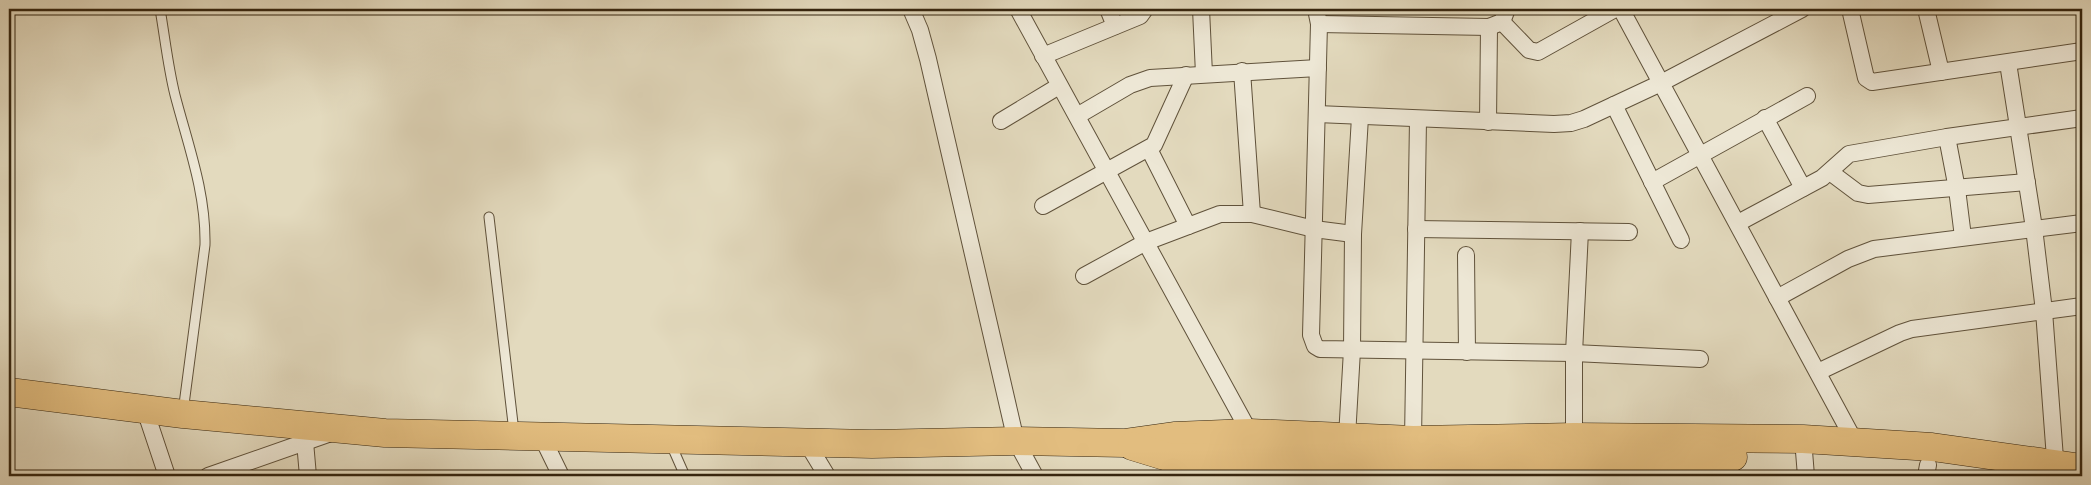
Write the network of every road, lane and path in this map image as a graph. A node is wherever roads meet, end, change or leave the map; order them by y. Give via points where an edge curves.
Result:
1 (160, 9) edge
2 (911, 9) edge
3 (1018, 9) edge
4 (1108, 9) edge
5 (1145, 9) edge
6 (1201, 9) edge
7 (1615, 9) edge
8 (1621, 9) edge
9 (1802, 9) edge
10 (1850, 9) edge
11 (1926, 9) edge
12 (1318, 17) edge
13 (1499, 20) edge
14 (1115, 26) junction
15 (2082, 51) edge
16 (1043, 56) junction
17 (2008, 63) junction
18 (1318, 68) junction
19 (1242, 71) junction
20 (1941, 72) junction
21 (1204, 74) junction
22 (1186, 76) junction
23 (1660, 83) junction
24 (1059, 86) junction
25 (1807, 96) dead end
26 (1614, 105) junction
27 (1317, 114) junction
28 (1077, 116) junction
29 (1360, 117) junction
30 (1765, 118) junction
31 (2082, 118) edge
32 (1418, 120) junction
33 (1001, 121) dead end
34 (1488, 122) junction
35 (2019, 128) junction
36 (1947, 137) junction
37 (1149, 149) junction
38 (1700, 156) junction
39 (1107, 172) junction
40 (1830, 172) junction
41 (1652, 182) junction
42 (2027, 182) junction
43 (1803, 188) junction
44 (1957, 189) junction
45 (1043, 206) dead end
46 (1252, 214) junction
47 (489, 217) dead end
48 (2082, 222) edge
49 (1738, 224) junction
50 (1188, 226) junction
51 (2034, 228) junction
52 (1314, 229) junction
53 (1416, 230) junction
54 (1580, 230) junction
55 (1629, 232) dead end
56 (1353, 234) junction
57 (1963, 237) junction
58 (1681, 240) dead end
59 (1146, 242) junction
60 (1466, 254) dead end
61 (1084, 276) dead end
62 (1777, 298) junction
63 (2082, 306) edge
64 (2044, 311) junction
65 (1352, 350) junction
66 (1414, 351) junction
67 (1467, 352) junction
68 (1574, 353) junction
69 (1700, 358) dead end
70 (1818, 372) junction
71 (9, 392) edge
72 (145, 410) junction
73 (183, 414) junction
74 (343, 428) junction
75 (528, 435) junction
76 (1347, 437) junction
77 (1574, 437) junction
78 (669, 440) junction
79 (1413, 440) junction
80 (1016, 441) junction
81 (305, 442) junction
82 (1854, 442) junction
83 (808, 443) junction
84 (1254, 456) edge
85 (1805, 458) edge
86 (2082, 468) edge
87 (1927, 470) edge
88 (2056, 470) edge
89 (167, 476) edge
90 (208, 476) edge
91 (308, 476) edge
92 (561, 476) edge
93 (685, 476) edge
94 (827, 476) edge
95 (1035, 476) edge
96 (2027, 476) edge

1 - 73 lane via 176,96 206,220
2 - 80 street via 928,59
3 - 16 street
4 - 14 street
5 - 14 street via 1140,16
6 - 21 street
7 - 13 street via 1538,52 1529,50
8 - 23 street
9 - 23 street
10 - 20 street via 1868,80
11 - 20 street
12 - 13 street
12 - 18 street
13 - 34 street
14 - 16 street
15 - 17 street
16 - 24 street
17 - 20 street
17 - 35 street
18 - 19 street
18 - 27 street
19 - 21 street
19 - 46 street
21 - 22 street
22 - 28 street via 1140,80
22 - 37 street via 1158,141
23 - 26 street
23 - 38 street
24 - 28 street
24 - 33 street
25 - 30 street
26 - 34 street via 1571,123
26 - 41 street
27 - 29 street
27 - 52 street
28 - 39 street
29 - 32 street
29 - 56 street
30 - 38 street
30 - 43 street
31 - 35 street
32 - 34 street
32 - 53 street
35 - 36 street
35 - 42 street
36 - 40 street via 1849,154
36 - 44 street
37 - 39 street
37 - 50 street
38 - 41 street
38 - 49 street
39 - 45 street
39 - 59 street
40 - 43 street
40 - 44 street via 1858,193 1868,196
41 - 58 street
42 - 44 street
42 - 51 street
43 - 49 street
44 - 57 street
46 - 50 street via 1220,214
46 - 52 street
47 - 75 lane
48 - 51 street
49 - 62 street
50 - 59 street
51 - 57 street
51 - 64 street
52 - 56 street
52 - 65 street via 1312,341 1320,349
53 - 54 street
53 - 66 street
54 - 55 street
54 - 68 street
56 - 65 street
57 - 62 street via 1874,249
59 - 61 street
59 - 84 street
60 - 67 street
62 - 70 street
63 - 64 street
64 - 70 street via 1912,329
64 - 88 street
65 - 66 street
65 - 76 street
66 - 67 street
66 - 79 street
67 - 68 street
68 - 69 street
68 - 77 street
70 - 82 street
71 - 72 highway
72 - 73 highway
72 - 89 street
73 - 74 highway
74 - 75 highway via 385,433
74 - 81 street
75 - 78 highway
75 - 92 street
76 - 79 highway
76 - 84 highway
77 - 79 highway
77 - 85 highway
78 - 83 highway
78 - 93 lane
80 - 83 highway
80 - 84 highway via 1124,443 1168,456
80 - 95 street
81 - 90 street
81 - 91 street
82 - 85 highway
82 - 88 highway via 1932,447
83 - 94 street
84 - 85 highway
85 - 87 highway
86 - 88 highway
87 - 96 highway

